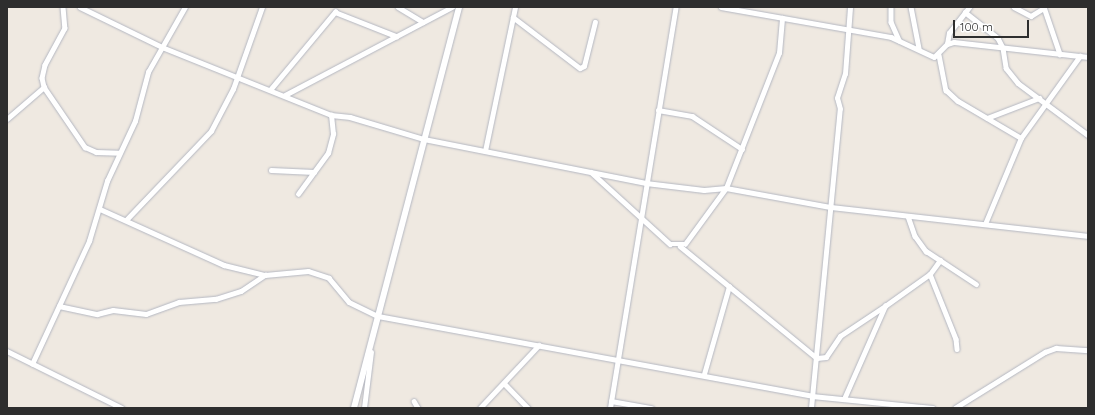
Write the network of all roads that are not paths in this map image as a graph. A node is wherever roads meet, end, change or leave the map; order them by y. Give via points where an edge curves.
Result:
1 (63, 7) edge
2 (80, 7) edge
3 (185, 7) edge
4 (262, 7) edge
5 (398, 7) edge
6 (452, 7) edge
7 (459, 7) edge
8 (515, 7) edge
9 (676, 7) edge
10 (721, 7) edge
11 (850, 7) edge
12 (891, 7) edge
13 (911, 7) edge
14 (969, 7) edge
15 (1014, 7) edge
16 (1044, 8) edge
17 (965, 12) junction
18 (513, 17) junction
19 (782, 18) junction
20 (423, 22) junction
21 (595, 22) dead end
22 (848, 30) junction
23 (396, 36) junction
24 (899, 40) junction
25 (947, 44) junction
26 (162, 47) junction
27 (919, 48) junction
28 (1003, 48) junction
29 (1060, 54) junction
30 (939, 55) junction
31 (1080, 56) junction
32 (1088, 57) edge
33 (236, 78) junction
34 (44, 87) junction
35 (270, 90) junction
36 (285, 95) junction
37 (1038, 98) junction
38 (1045, 104) junction
39 (658, 110) junction
40 (331, 115) junction
41 (987, 118) junction
42 (7, 119) edge
43 (1088, 135) edge
44 (1021, 138) junction
45 (424, 139) junction
46 (742, 149) junction
47 (485, 151) junction
48 (119, 153) junction
49 (271, 170) dead end
50 (314, 172) junction
51 (591, 172) junction
52 (646, 183) junction
53 (726, 188) junction
54 (298, 194) dead end
55 (831, 207) junction
56 (100, 209) junction
57 (908, 216) junction
58 (640, 218) junction
59 (126, 220) junction
60 (985, 224) junction
61 (1088, 236) edge
62 (680, 246) junction
63 (940, 260) junction
64 (930, 274) junction
65 (265, 275) junction
66 (976, 284) dead end
67 (729, 286) junction
68 (59, 306) junction
69 (885, 306) junction
70 (378, 316) junction
71 (372, 338) junction
72 (539, 345) junction
73 (956, 349) dead end
74 (1088, 350) edge
75 (7, 351) edge
76 (816, 358) junction
77 (618, 359) junction
78 (32, 364) junction
79 (704, 374) junction
80 (504, 383) junction
81 (812, 396) junction
82 (844, 399) junction
83 (414, 401) dead end
84 (611, 401) junction
85 (122, 408) edge
86 (354, 408) edge
87 (364, 408) edge
88 (418, 408) edge
89 (480, 408) edge
90 (528, 408) edge
91 (610, 408) edge
92 (651, 408) edge
93 (811, 408) edge
94 (932, 408) edge
95 (955, 408) edge

1 - 34 street via 65,28 45,65 42,78
2 - 26 street
3 - 26 street
4 - 33 street
5 - 20 street
6 - 20 street
7 - 45 street
8 - 18 street
9 - 39 street
10 - 19 street
11 - 22 street
12 - 24 street via 891,22
13 - 27 street via 920,42
14 - 17 street
15 - 16 street via 1030,16
16 - 29 street
17 - 25 street via 949,33
17 - 28 street via 984,25
18 - 21 street via 580,68 584,66
18 - 47 street
19 - 22 street
19 - 46 street via 779,54
20 - 23 street
22 - 24 street
22 - 55 street via 845,74 837,98 840,109
23 - 35 street via 335,12
23 - 36 street
24 - 27 street
25 - 28 street
25 - 30 street
26 - 33 street
26 - 48 street via 148,72 135,121
27 - 30 street via 934,57
28 - 29 street
28 - 37 street via 1006,68 1018,83
29 - 31 street
30 - 41 street via 946,90
31 - 32 street
31 - 38 street
33 - 35 street
33 - 59 street via 211,131
34 - 42 street
34 - 48 street via 85,146 96,152
35 - 36 street
36 - 40 street
37 - 38 street
37 - 41 street
38 - 43 street
38 - 44 street
39 - 46 street via 692,116
39 - 52 street
40 - 45 street via 350,117
40 - 50 street via 333,134 330,146
41 - 44 street
44 - 60 street
45 - 47 street
45 - 70 street
46 - 53 street
47 - 51 street
48 - 56 street
49 - 50 street
50 - 54 street
51 - 52 street
51 - 58 street
52 - 53 street via 704,190
52 - 58 street
53 - 55 street
53 - 62 street via 685,244
55 - 57 street
55 - 76 street
56 - 59 street
56 - 68 street via 89,241
57 - 60 street
57 - 63 street via 915,236 926,251
58 - 62 street via 670,244
58 - 77 street
59 - 65 street via 224,265
60 - 61 street
62 - 67 street
63 - 64 street
63 - 66 street
64 - 69 street
64 - 73 street via 956,339
65 - 68 street via 241,291 216,299 179,302 146,314 113,310 97,314
65 - 70 street via 308,271 329,278 349,302
67 - 76 street
67 - 79 street
68 - 78 street
69 - 76 street via 840,336 826,357
69 - 82 street
70 - 71 street
70 - 72 street
71 - 86 street
71 - 87 street
72 - 77 street
72 - 80 street
74 - 95 street via 1056,348 1045,352
75 - 78 street
76 - 81 street
77 - 79 street
77 - 84 street
78 - 85 street
79 - 81 street
80 - 89 street
80 - 90 street
81 - 82 street
81 - 93 street
82 - 94 street
83 - 88 street
84 - 91 street
84 - 92 street

